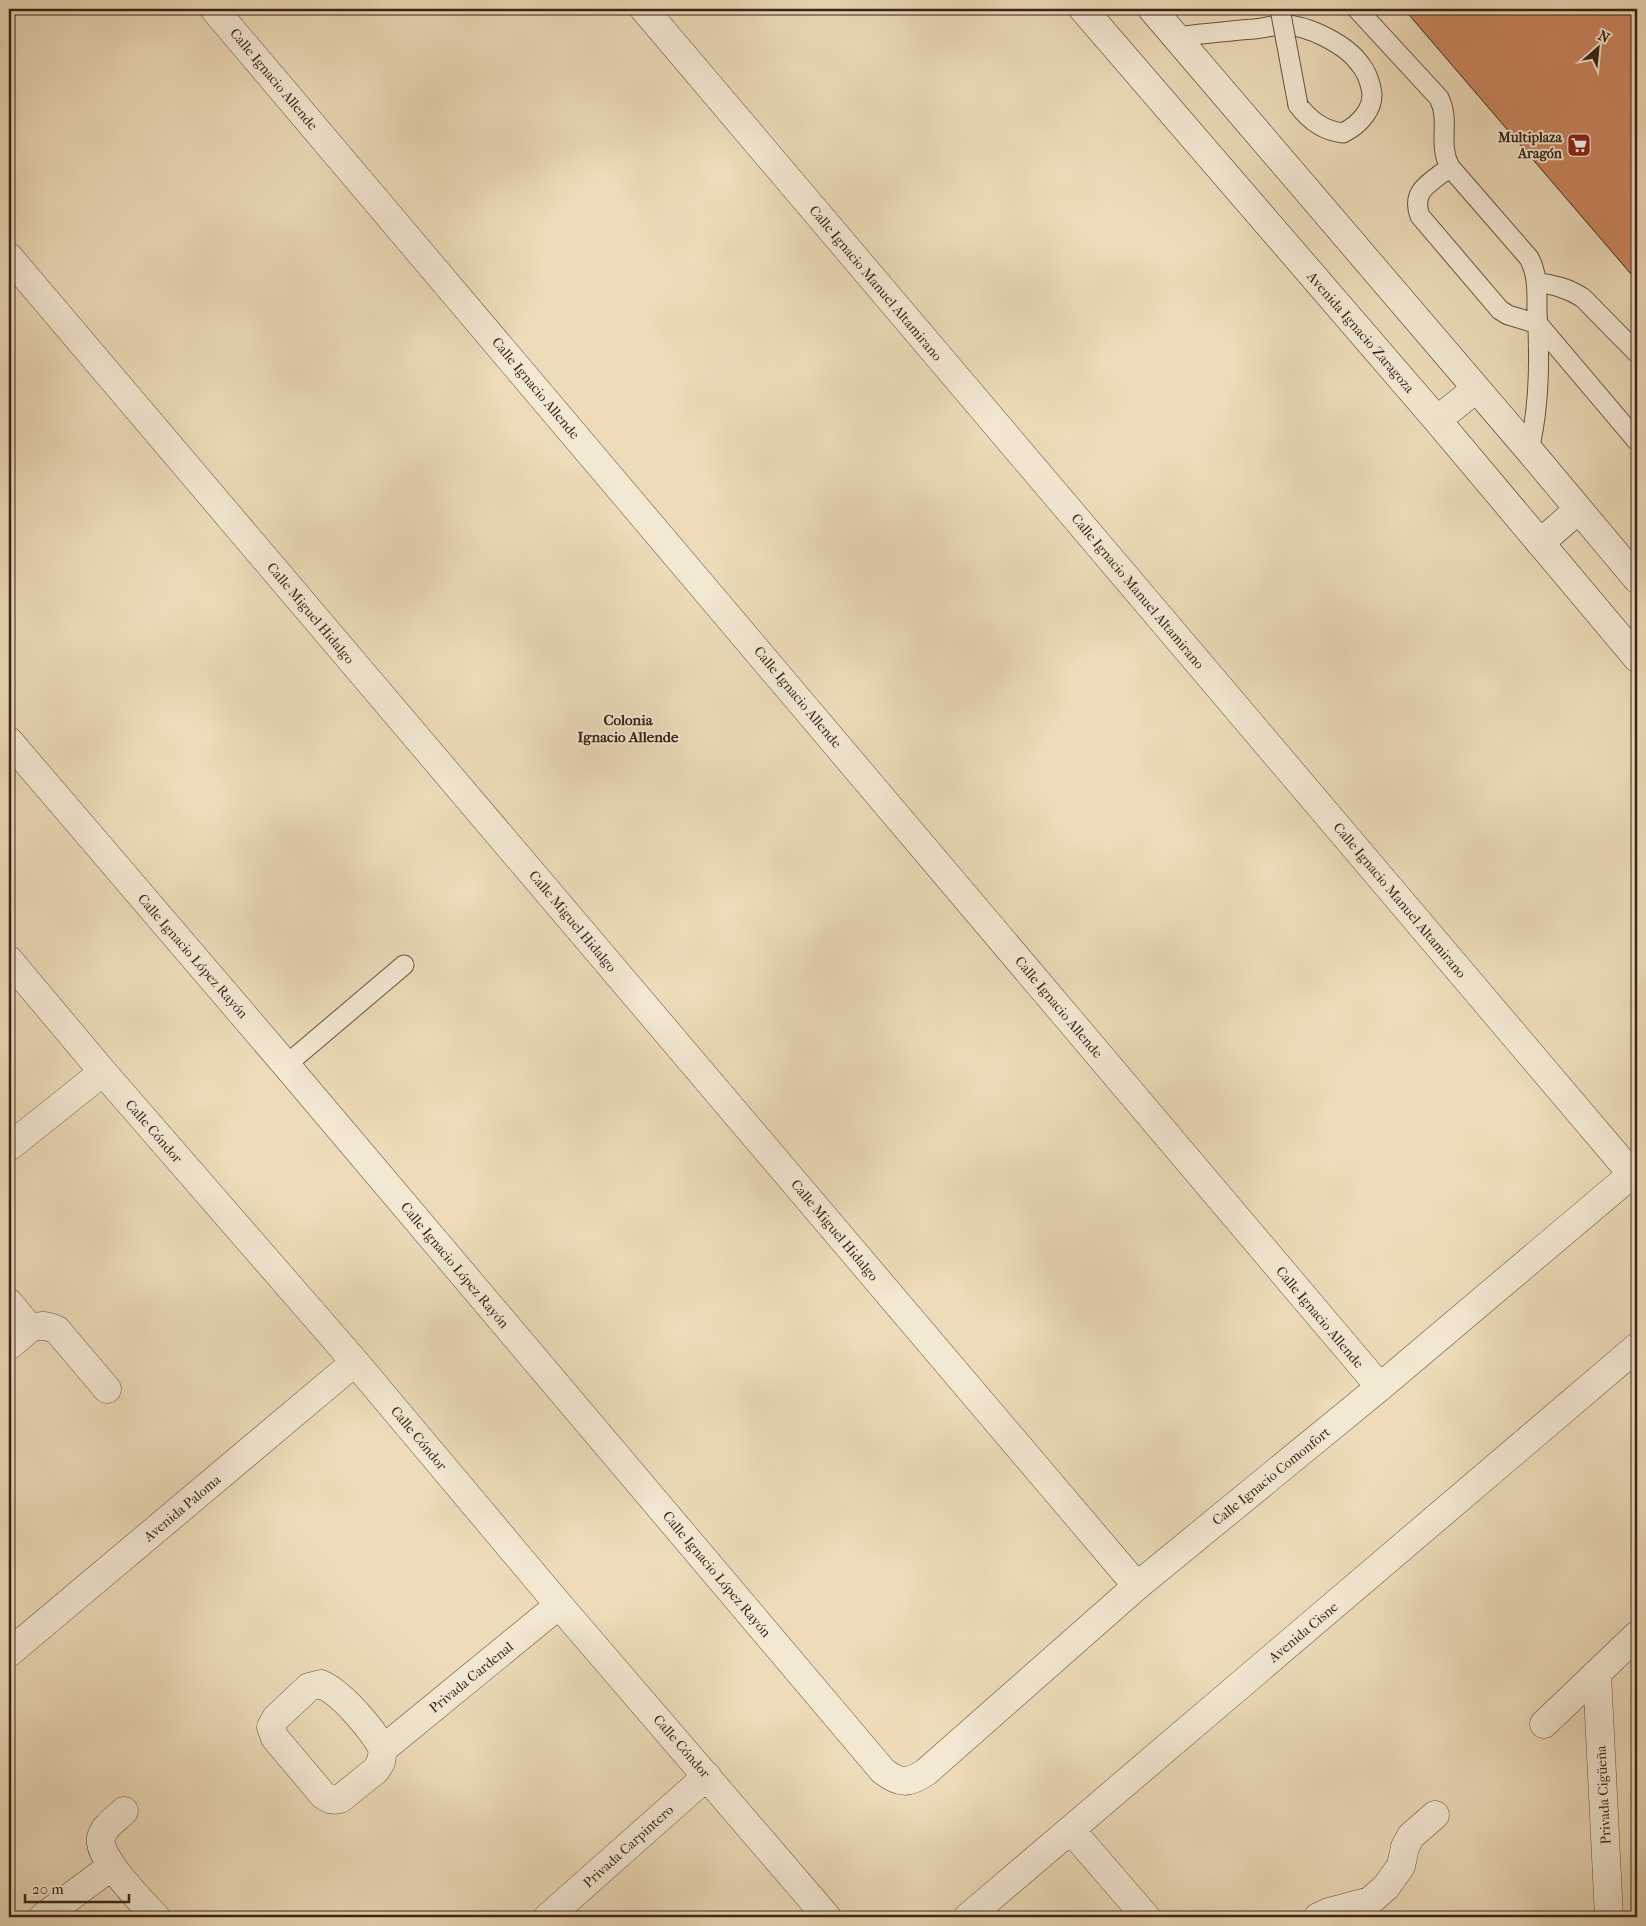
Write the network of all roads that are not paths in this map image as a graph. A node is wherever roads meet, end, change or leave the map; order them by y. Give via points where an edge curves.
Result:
1 (214, 9) edge
2 (644, 9) edge
3 (1083, 9) edge
4 (1152, 9) edge
5 (1280, 9) edge
6 (1357, 9) edge
7 (1175, 37) junction
8 (1450, 167) junction
9 (9, 257) edge
10 (1536, 282) junction
11 (1538, 324) junction
12 (1637, 353) edge
13 (1476, 389) junction
14 (1437, 420) junction
15 (1637, 441) edge
16 (1529, 450) junction
17 (1578, 510) junction
18 (1540, 543) junction
19 (1637, 579) edge
20 (1637, 658) edge
21 (9, 741) edge
22 (9, 960) edge
23 (404, 965) dead end
24 (286, 1066) junction
25 (103, 1072) junction
26 (9, 1147) edge
27 (1635, 1172) edge
28 (9, 1303) edge
29 (30, 1328) junction
30 (9, 1346) edge
31 (1637, 1347) edge
32 (355, 1362) junction
33 (1380, 1387) junction
34 (107, 1389) dead end
35 (1137, 1586) junction
36 (559, 1605) junction
37 (1637, 1635) edge
38 (9, 1653) edge
39 (1597, 1673) junction
40 (1544, 1724) dead end
41 (383, 1749) dead end
42 (707, 1776) junction
43 (905, 1782) joint
44 (124, 1811) dead end
45 (1435, 1815) dead end
46 (1071, 1830) junction
47 (112, 1866) junction
48 (43, 1917) edge
49 (156, 1917) edge
50 (548, 1917) edge
51 (828, 1917) edge
52 (968, 1917) edge
53 (1146, 1917) edge
54 (1318, 1917) edge
55 (1609, 1917) edge

1 - 33 street, Calle Ignacio Allende
2 - 27 street, Calle Ignacio Manuel Altamirano
3 - 14 street, Avenida Ignacio Zaragoza
4 - 7 street
5 - 7 lane, bridge via 1298,106 1322,127 1343,133 1361,120 1369,108 1372,94 1360,63 1334,42 1304,28 1285,25
6 - 8 lane via 1439,98 1445,113 1443,150
7 - 13 street
8 - 10 lane via 1528,258
8 - 11 lane via 1421,191 1416,203 1420,216 1500,310
9 - 35 street, Calle Miguel Hidalgo
10 - 11 lane
10 - 12 lane via 1558,285 1583,298
11 - 15 lane
11 - 16 lane via 1539,371
13 - 14 street
13 - 16 street
14 - 18 street, Avenida Ignacio Zaragoza
16 - 17 street
17 - 18 street
17 - 19 street
18 - 20 street, Avenida Ignacio Zaragoza
21 - 24 street, Calle Ignacio López Rayón
22 - 25 street, Calle Cóndor
23 - 24 lane
24 - 43 street, Calle Ignacio López Rayón via 883,1770
25 - 26 street
25 - 32 street, Calle Cóndor
27 - 33 street, Calle Ignacio Comonfort
28 - 29 street
29 - 30 street
29 - 34 street via 40,1325 57,1330
31 - 46 street, Avenida Cisne
32 - 36 street, Calle Cóndor
32 - 38 street, Avenida Paloma
33 - 35 street, Calle Ignacio Comonfort
35 - 43 street, Calle Ignacio Comonfort via 926,1772
36 - 41 street, Privada Cardenal
36 - 42 street, Calle Cóndor
37 - 39 street
39 - 40 street
39 - 55 street, Privada Cigüeña
42 - 50 street, Privada Carpintero
42 - 51 street, Calle Cóndor
44 - 47 street via 106,1828 100,1840
45 - 54 street via 1411,1836 1401,1866 1386,1887 1370,1901
46 - 52 street, Avenida Cisne
46 - 53 street
47 - 48 street
47 - 49 street

